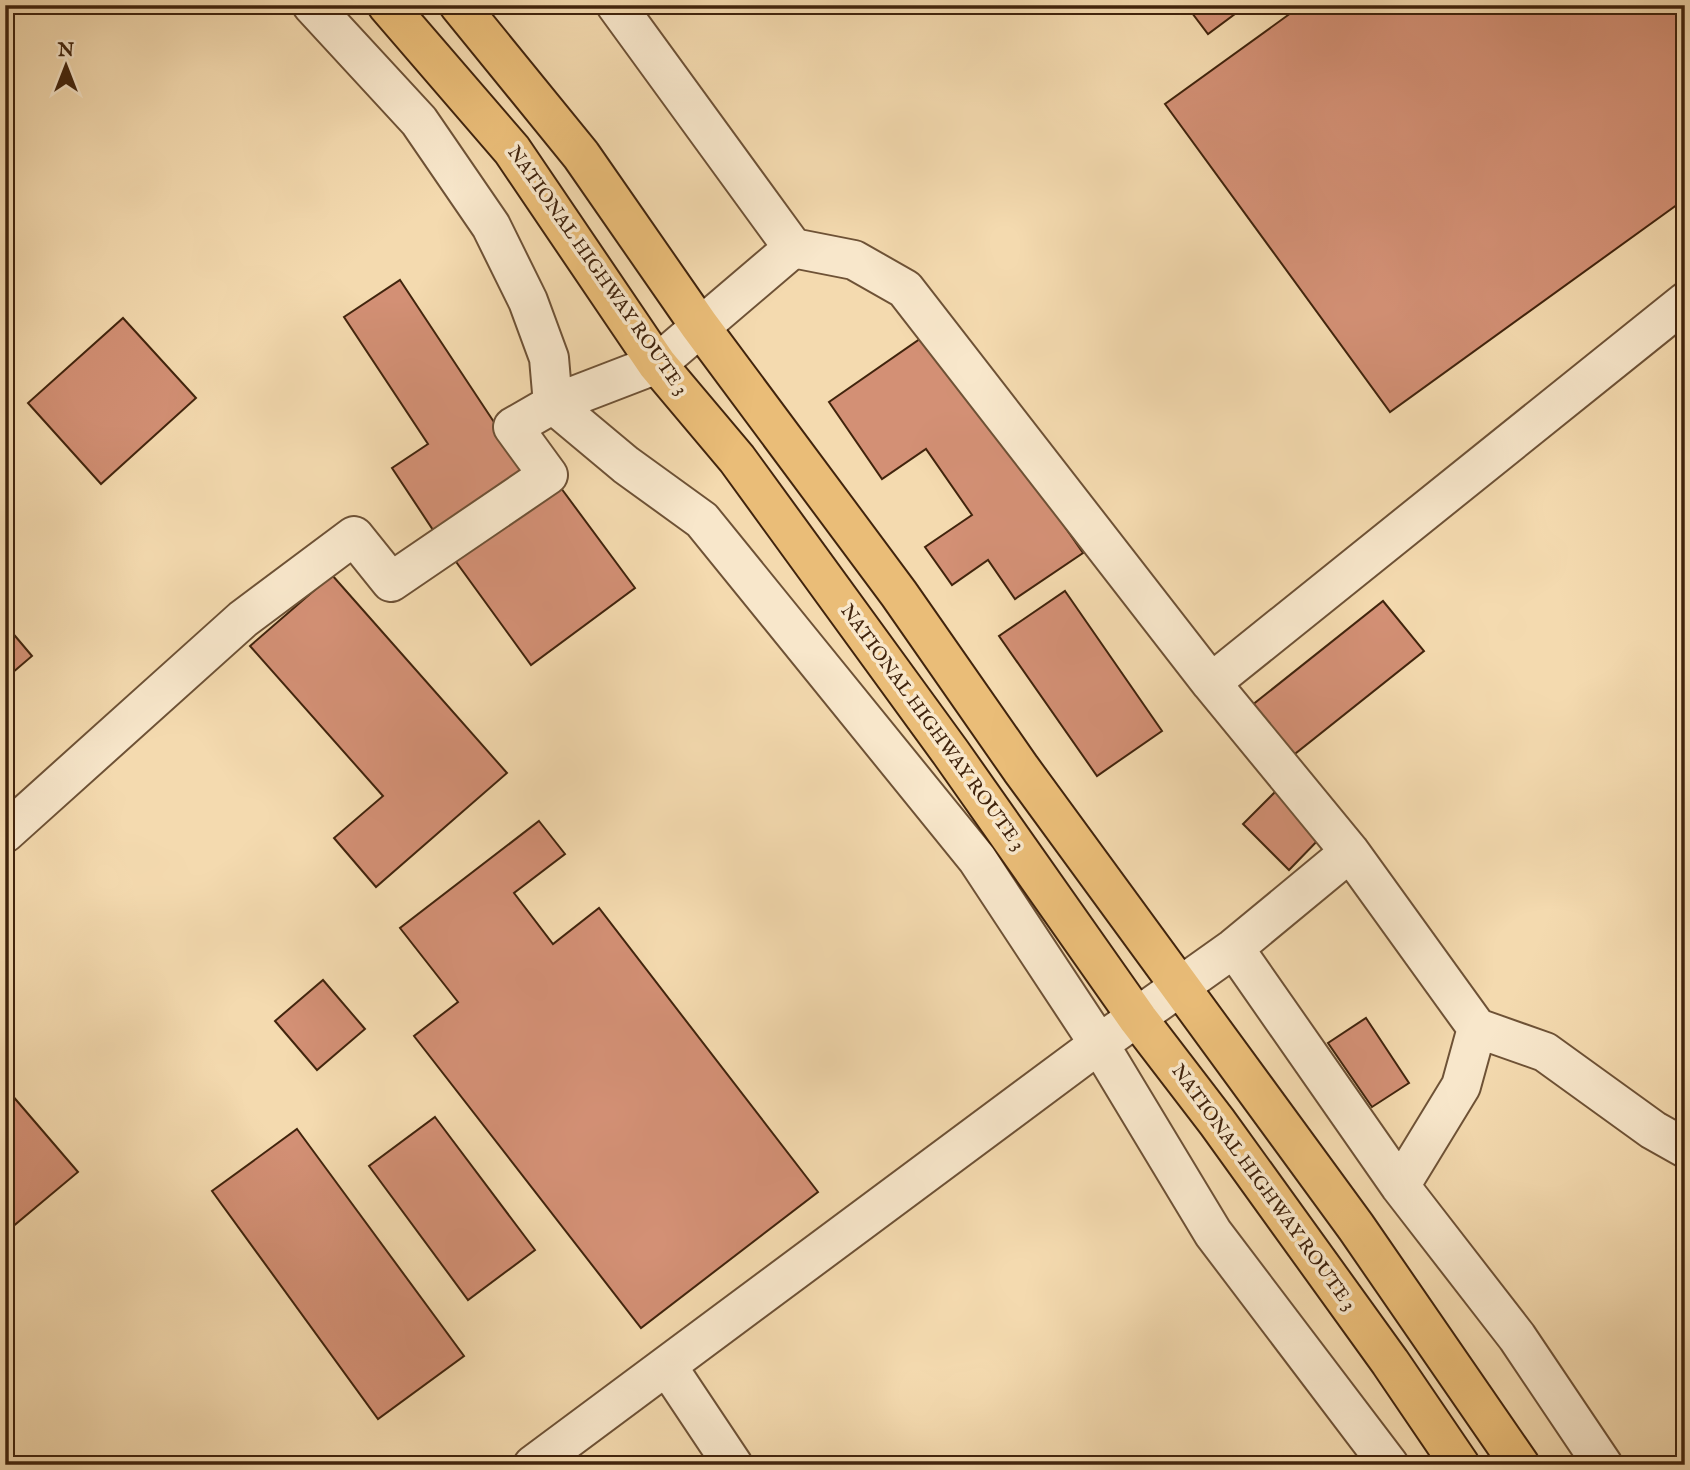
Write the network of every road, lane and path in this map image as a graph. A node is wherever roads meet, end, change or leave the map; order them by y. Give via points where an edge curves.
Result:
1 (312, 5) edge
2 (387, 5) edge
3 (459, 5) edge
4 (616, 5) edge
5 (793, 248) junction
6 (1685, 302) edge
7 (699, 326) junction
8 (657, 364) junction
9 (553, 404) junction
10 (1211, 683) junction
11 (5, 833) edge
12 (1350, 852) junction
13 (1234, 948) junction
14 (1179, 987) junction
15 (1138, 1019) junction
16 (1477, 1028) junction
17 (1099, 1044) junction
18 (1685, 1148) edge
19 (1400, 1186) junction
20 (667, 1366) junction
21 (533, 1465) edge
22 (733, 1465) edge
23 (1389, 1465) edge
24 (1460, 1465) edge
25 (1520, 1465) edge
26 (1603, 1465) edge

1 - 9 street via 419,121 491,226 528,301 549,358
2 - 8 highway, NATIONAL HIGHWAY ROUTE 3 via 512,150
3 - 7 highway via 581,155
4 - 5 street
5 - 7 street
5 - 10 street via 854,260 905,289
6 - 10 street
7 - 8 street
7 - 14 highway via 899,594
8 - 9 street
8 - 15 highway, NATIONAL HIGHWAY ROUTE 3 via 737,459
9 - 11 street via 513,427 548,475 391,582 354,536 243,619
9 - 17 street via 625,466 702,520 977,859
10 - 12 street
12 - 13 street
12 - 16 street
13 - 14 street
13 - 19 street
14 - 15 street
14 - 25 highway via 1356,1227
15 - 17 street
15 - 24 highway, NATIONAL HIGHWAY ROUTE 3 via 1217,1122
16 - 18 street via 1545,1052
16 - 19 street via 1461,1086
17 - 20 street
17 - 23 street via 1213,1233
19 - 26 street via 1517,1337
20 - 21 street
20 - 22 street

